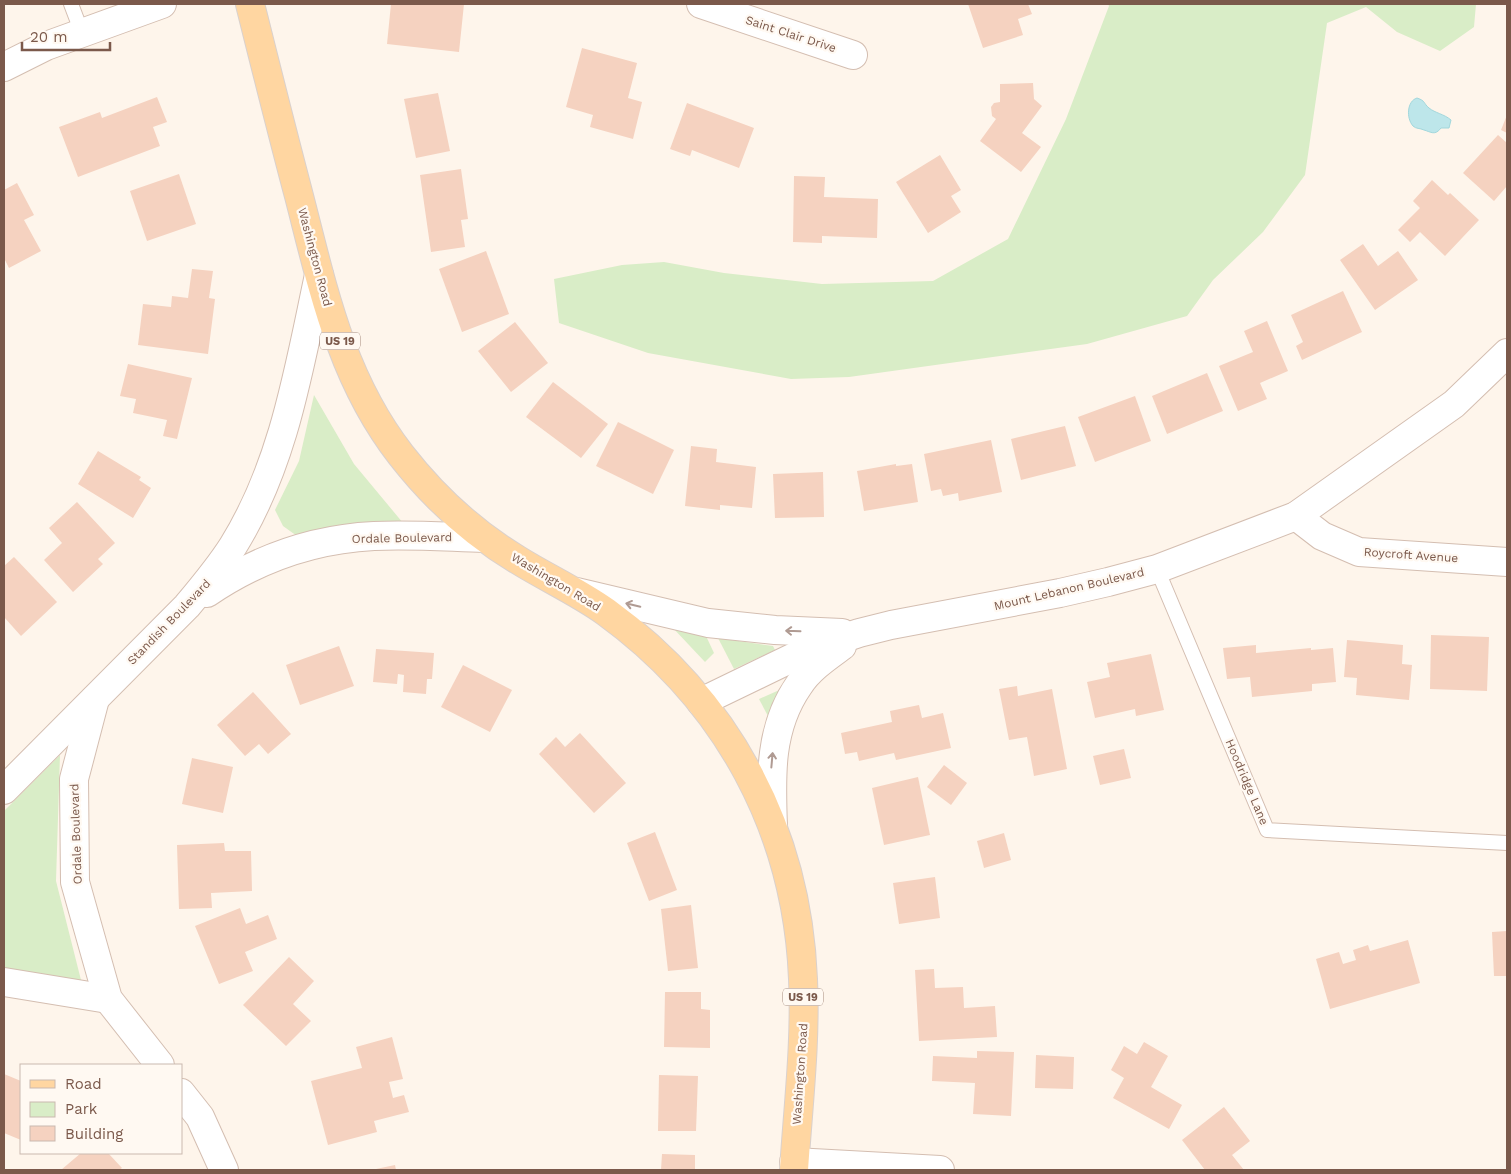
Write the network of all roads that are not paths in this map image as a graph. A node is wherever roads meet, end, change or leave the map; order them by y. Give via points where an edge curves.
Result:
1 (71, 4) edge
2 (162, 4) edge
3 (250, 4) edge
4 (700, 4) edge
5 (82, 33) junction
6 (853, 55) dead end
7 (4, 67) edge
8 (319, 275) junction
9 (1507, 353) edge
10 (1296, 516) junction
11 (484, 538) junction
12 (1507, 562) edge
13 (1157, 569) junction
14 (571, 591) junction
15 (187, 606) junction
16 (859, 633) junction
17 (96, 697) junction
18 (701, 702) junction
19 (4, 790) edge
20 (773, 826) junction
21 (1507, 843) edge
22 (4, 982) edge
23 (108, 999) junction
24 (159, 1064) edge
25 (182, 1094) edge
26 (794, 1166) edge
27 (224, 1170) edge
28 (940, 1170) edge

1 - 5 lane
2 - 5 street
3 - 8 main road, Washington Road / US 19
4 - 6 street, Saint Clair Drive
5 - 7 street
8 - 11 main road, Washington Road / US 19 via 347,363 380,426 428,486
8 - 15 street, Standish Boulevard via 292,404 267,478 233,545
9 - 10 street, Mount Lebanon Boulevard via 1454,404
10 - 12 street, Roycroft Avenue via 1322,536 1359,552
10 - 13 street, Mount Lebanon Boulevard
11 - 14 main road, Washington Road / US 19
11 - 15 street, Ordale Boulevard via 375,536 342,538 310,545 252,565
13 - 16 street, Mount Lebanon Boulevard via 1060,593
13 - 21 lane, Hoodridge Lane via 1267,830
16 -> 14 street via 775,630 708,623
14 - 18 main road, Washington Road / US 19 via 633,633 667,663
15 - 17 street, Standish Boulevard
16 - 18 street, Mount Lebanon Boulevard via 794,657
20 -> 16 street via 773,752 787,706 799,684 817,664
17 - 19 street, Standish Boulevard
17 - 23 street, Ordale Boulevard via 74,779 75,882
18 - 20 main road, Washington Road / US 19 via 740,758
20 - 26 main road, Washington Road / US 19 via 795,904 801,943 803,1022
22 - 23 street
23 - 24 street, Ordale Boulevard
25 - 27 street via 200,1117
26 - 28 street

